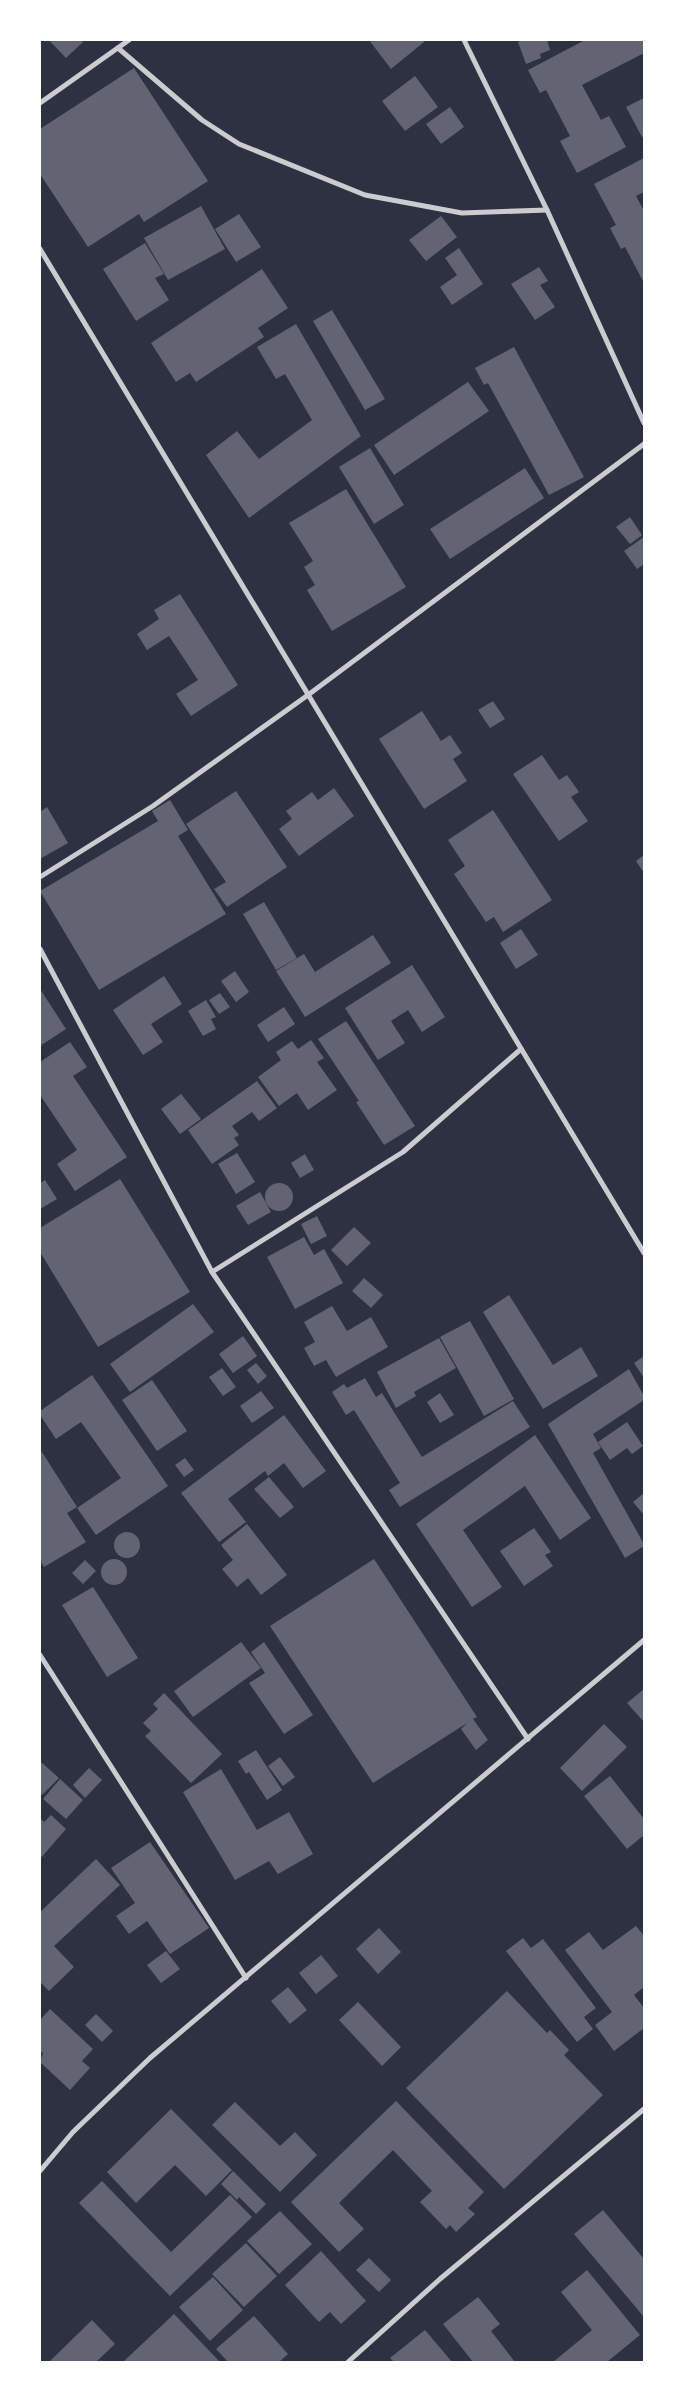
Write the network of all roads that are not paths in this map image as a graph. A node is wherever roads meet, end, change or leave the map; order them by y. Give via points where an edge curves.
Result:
1 (129, 40) edge
2 (464, 40) edge
3 (118, 48) junction
4 (40, 103) edge
5 (548, 210) junction
6 (40, 249) edge
7 (644, 423) edge
8 (644, 444) edge
9 (308, 695) junction
10 (40, 877) edge
11 (40, 949) edge
12 (521, 1049) junction
13 (644, 1252) edge
14 (212, 1272) junction
15 (644, 1640) edge
16 (40, 1654) edge
17 (42, 1663) edge
18 (528, 1739) junction
19 (246, 1978) junction
20 (644, 2109) edge
21 (40, 2171) edge
22 (348, 2362) edge

1 - 3 street
2 - 5 street
3 - 4 street
3 - 5 street via 202,120 239,144 365,195 462,213
5 - 7 street
6 - 9 street
8 - 9 street
9 - 10 street via 153,806
9 - 12 street
11 - 14 street
12 - 13 street
12 - 14 street via 402,1152
14 - 18 street
15 - 18 street
16 - 17 street
17 - 19 street
18 - 19 street
19 - 21 street via 150,2058 73,2132
20 - 22 street via 440,2279

